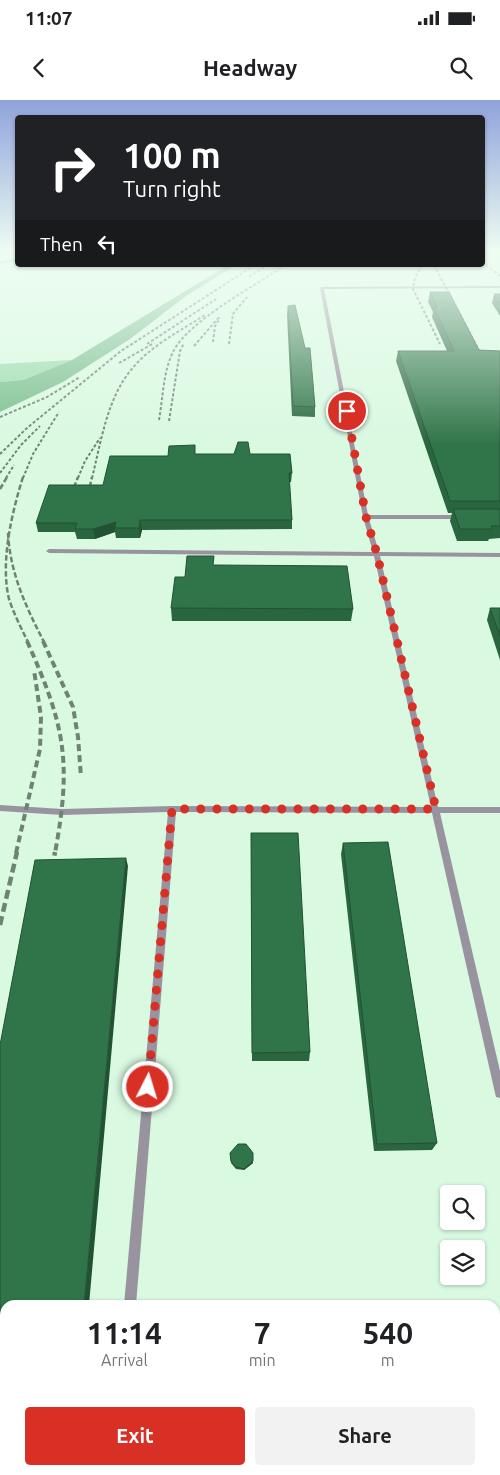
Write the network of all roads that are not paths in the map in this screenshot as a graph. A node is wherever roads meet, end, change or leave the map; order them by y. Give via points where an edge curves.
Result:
1 (327, 315) edge
2 (366, 517) junction
3 (471, 517) edge
4 (49, 550) dead end
5 (377, 554) junction
6 (500, 555) edge
7 (0, 808) edge
8 (172, 809) junction
9 (436, 809) junction
10 (500, 810) edge
11 (500, 1094) edge
12 (130, 1300) edge

1 - 2 lane
2 - 3 lane
2 - 5 lane
4 - 5 lane
5 - 6 lane
5 - 9 lane
7 - 8 lane via 62,812
8 - 9 lane
8 - 12 lane
9 - 10 lane
9 - 11 lane

